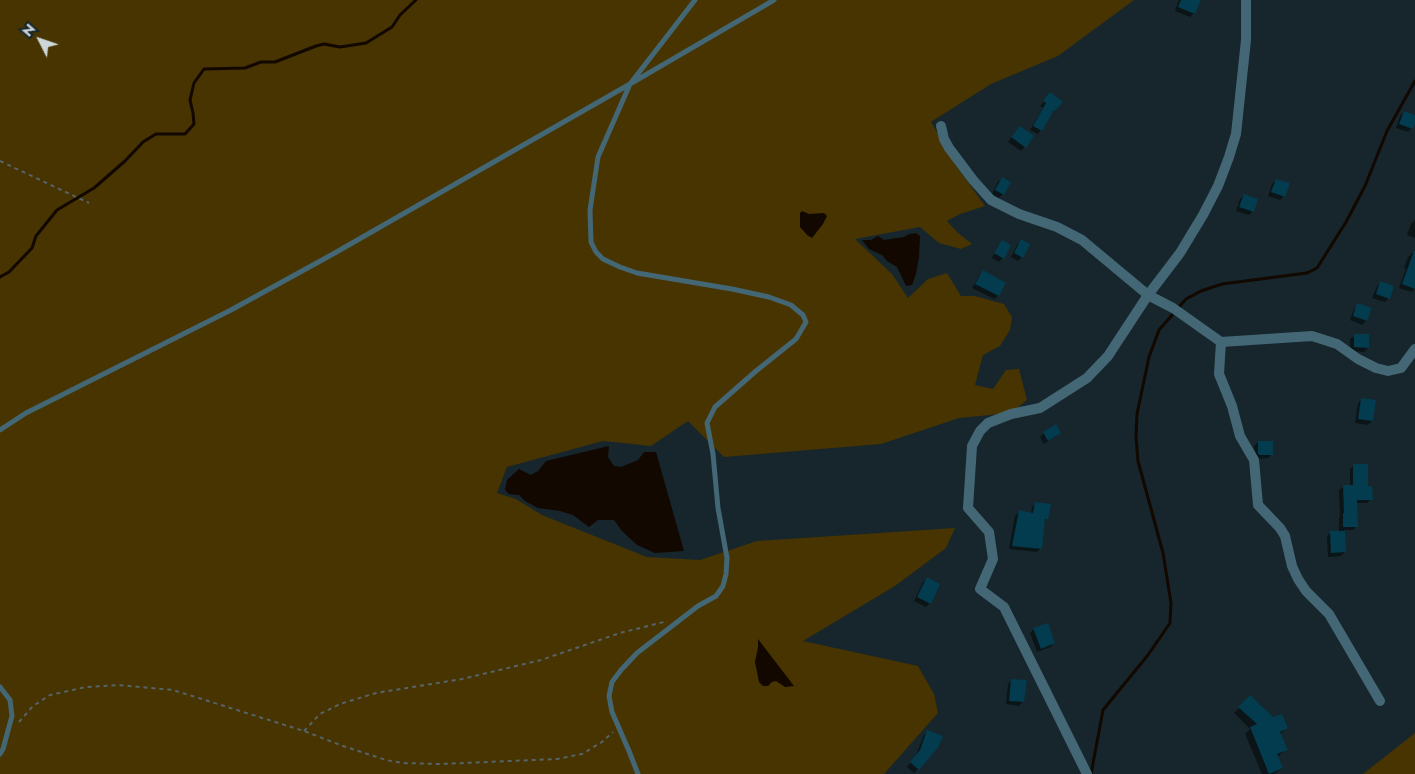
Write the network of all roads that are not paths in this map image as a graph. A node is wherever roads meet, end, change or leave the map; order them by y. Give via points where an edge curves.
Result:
1 (695, 0) edge
2 (774, 0) edge
3 (1246, 0) edge
4 (630, 84) junction
5 (941, 126) dead end
6 (1148, 294) junction
7 (1221, 342) junction
8 (1415, 349) edge
9 (0, 430) edge
10 (0, 687) edge
11 (1380, 701) dead end
12 (0, 754) edge
13 (1084, 772) edge
14 (638, 774) edge

1 - 4 lane
2 - 4 lane
3 - 6 street via 1246,40 1238,117 1229,157 1203,215
4 - 9 lane via 333,254
4 - 14 lane via 598,157 590,210 591,242 596,252 603,259 637,273 769,296 791,305 806,322 796,339 715,407 707,423 727,558 723,586 716,596 637,653 612,682 609,696 612,712
5 - 6 street via 948,148 991,200 1082,240
6 - 7 street
6 - 13 street via 1108,356 1087,378 1040,408 988,423 972,446 968,508 990,532 993,559 980,589 1004,607
7 - 8 street via 1312,336 1337,344 1358,359 1388,371 1401,368
7 - 11 street via 1219,374 1240,436 1254,460 1258,505 1285,536 1298,580 1330,614
10 - 12 lane via 10,700 12,716

